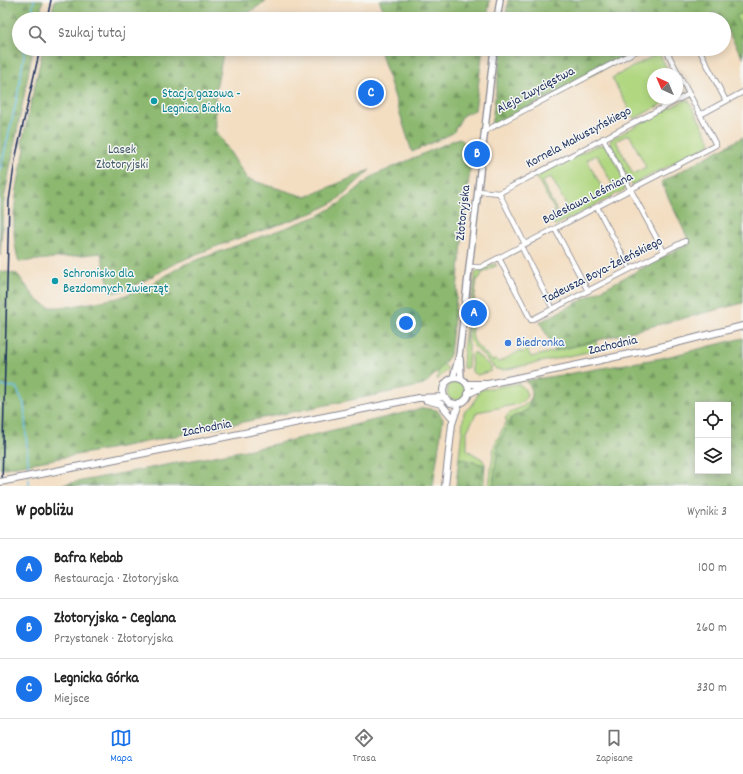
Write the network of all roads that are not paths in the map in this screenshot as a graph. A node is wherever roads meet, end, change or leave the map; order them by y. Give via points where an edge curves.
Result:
1 (500, 0) edge
2 (499, 12) edge
3 (493, 56) edge
4 (627, 56) edge
5 (669, 56) edge
6 (703, 56) edge
7 (743, 92) edge
8 (689, 94) junction
9 (726, 101) junction
10 (700, 115) junction
11 (484, 131) junction
12 (603, 138) junction
13 (630, 189) junction
14 (478, 191) junction
15 (499, 193) junction
16 (596, 207) junction
17 (555, 229) junction
18 (685, 241) dead end
19 (523, 245) junction
20 (664, 252) junction
21 (500, 258) junction
22 (628, 265) dead end
23 (470, 267) junction
24 (588, 291) junction
25 (551, 306) dead end
26 (743, 326) edge
27 (459, 356) junction
28 (452, 378) junction
29 (461, 379) junction
30 (467, 384) junction
31 (488, 384) junction
32 (443, 387) junction
33 (468, 394) junction
34 (418, 398) junction
35 (447, 399) junction
36 (459, 403) junction
37 (451, 416) junction
38 (452, 424) junction
39 (0, 482) edge
40 (445, 486) edge

1 - 2 street
3 - 11 street, Złotoryjska
4 - 11 street, Aleja Zwycięstwa
5 - 8 street
6 - 9 street
7 - 9 street
8 - 10 street
8 - 12 street, Kornela Makuszyńskiego
9 - 10 street
10 - 13 street, Bolesława Leśmiana via 716,145
11 - 14 street, Złotoryjska
12 - 13 street
12 - 15 street, Kornela Makuszyńskiego
13 - 16 street, Bolesława Leśmiana
13 - 20 street
14 - 15 street
14 - 23 street, Złotoryjska
15 - 19 street
16 - 17 street, Bolesława Leśmiana
16 - 22 street
17 - 19 street, Bolesława Leśmiana
17 - 24 street
18 - 20 street, Tadeusza Boya-Żeleńskiego
19 - 21 street, Bolesława Leśmiana
19 - 25 street
20 - 24 street, Tadeusza Boya-Żeleńskiego
21 - 23 street, Bolesława Leśmiana via 481,267
21 - 24 street, Tadeusza Boya-Żeleńskiego via 531,320
23 - 27 street, Złotoryjska
26 - 31 main road, Zachodnia
27 - 28 street, Złotoryjska
27 - 29 street, Złotoryjska
28 - 29 main road
28 - 32 main road
29 - 30 main road
30 - 31 main road, Zachodnia
30 - 33 main road
31 - 33 main road, Zachodnia
32 - 34 main road, Zachodnia
32 - 35 main road
33 - 36 main road
34 - 35 main road, Zachodnia
34 - 37 main road via 441,404
34 - 39 main road, Zachodnia, bridge
35 - 36 main road
35 - 37 main road
36 - 38 main road
37 - 38 main road
38 - 40 main road

